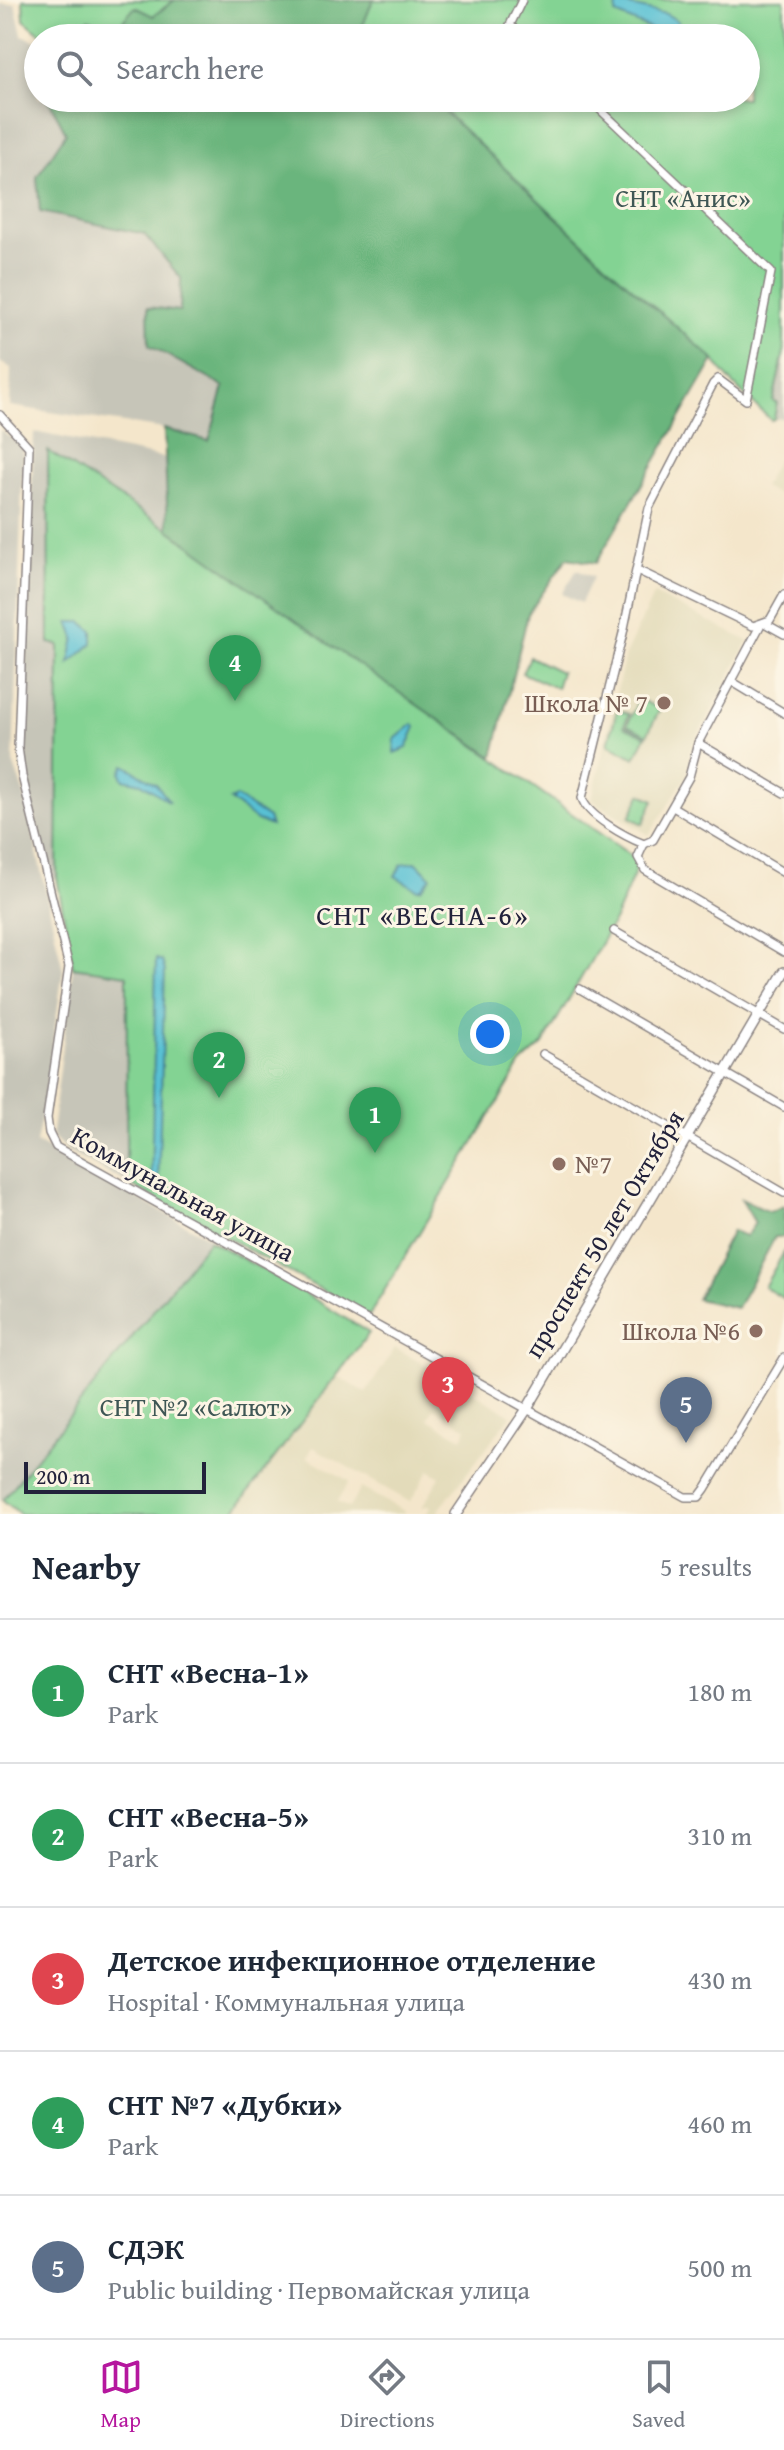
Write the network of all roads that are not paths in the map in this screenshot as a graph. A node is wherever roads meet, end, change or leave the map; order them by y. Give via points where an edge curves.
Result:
1 (522, 0) edge
2 (510, 24) edge
3 (603, 112) edge
4 (0, 415) edge
5 (637, 570) junction
6 (784, 595) edge
7 (763, 625) junction
8 (784, 634) edge
9 (731, 681) junction
10 (784, 713) edge
11 (698, 743) junction
12 (784, 793) edge
13 (673, 807) junction
14 (644, 844) junction
15 (784, 873) edge
16 (614, 931) dead end
17 (784, 952) edge
18 (784, 972) edge
19 (580, 989) dead end
20 (760, 1015) junction
21 (784, 1029) edge
22 (543, 1054) dead end
23 (726, 1074) junction
24 (784, 1107) edge
25 (687, 1137) junction
26 (784, 1193) edge
27 (784, 1358) edge
28 (775, 1372) junction
29 (784, 1376) edge
30 (527, 1409) junction
31 (456, 1514) edge

1 - 2 street
3 - 5 street via 771,272 746,400 718,379 713,384 649,508
4 - 30 street, Коммунальная улица via 29,447 18,747 69,967 47,1118 51,1140 64,1154
5 - 7 street via 753,626
5 - 14 street via 582,798 587,809
6 - 7 street
7 - 8 street
7 - 9 street
9 - 10 street
9 - 11 street
11 - 12 street
11 - 13 street
13 - 14 street via 653,840
13 - 15 street
14 - 17 street via 638,857 645,870
16 - 20 street
18 - 20 main road, проспект 50 лет Октября
19 - 23 street
20 - 21 street
20 - 23 main road, проспект 50 лет Октября
22 - 25 street
23 - 24 street
23 - 25 main road, проспект 50 лет Октября
25 - 26 street
25 - 30 main road, проспект 50 лет Октября
27 - 28 street
28 - 29 street
28 - 30 street via 699,1497 692,1499
30 - 31 main road, проспект 50 лет Октября

